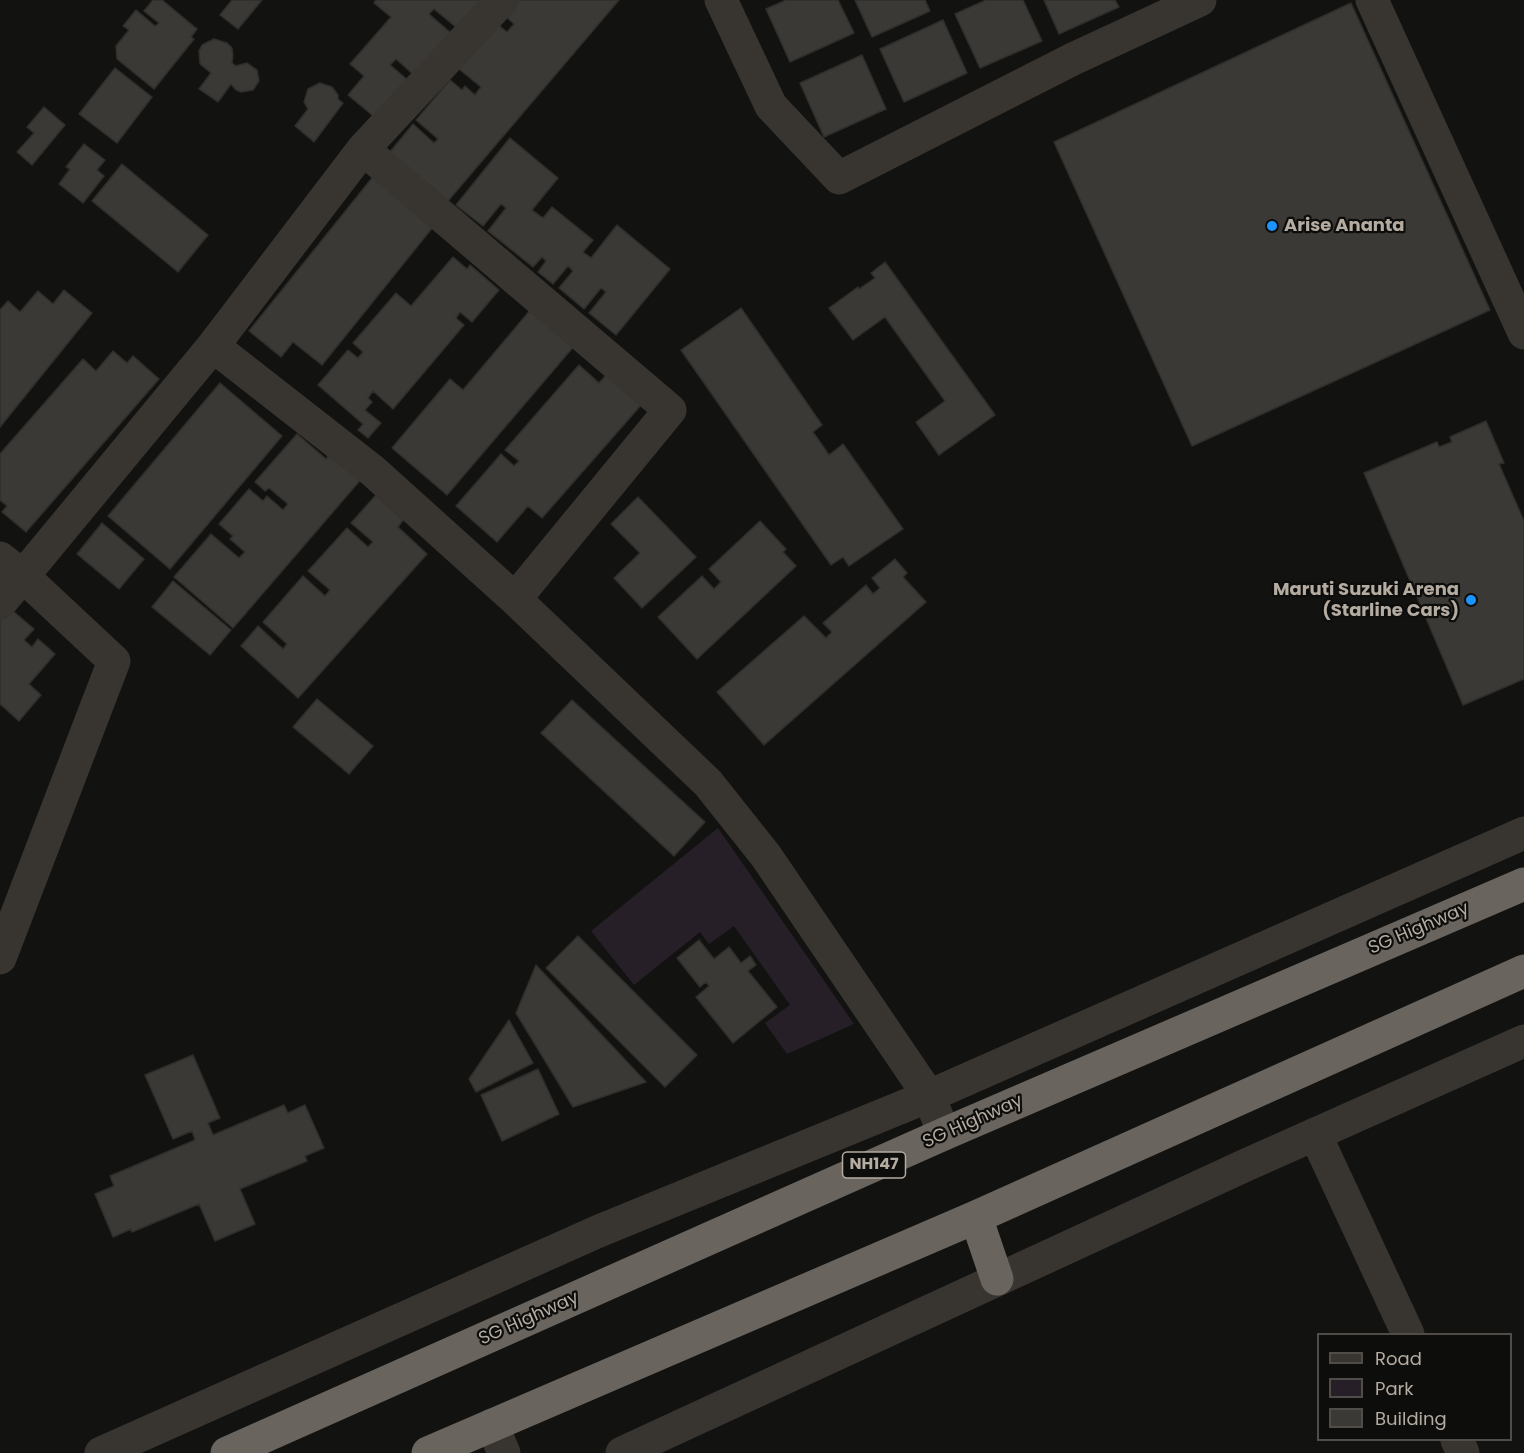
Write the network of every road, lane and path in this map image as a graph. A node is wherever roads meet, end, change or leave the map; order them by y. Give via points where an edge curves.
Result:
1 (502, 0) edge
2 (721, 0) edge
3 (1200, 0) edge
4 (1372, 0) edge
5 (363, 149) junction
6 (1524, 333) edge
7 (213, 346) junction
8 (11, 567) edge
9 (515, 599) junction
10 (0, 603) edge
11 (1524, 833) edge
12 (1524, 884) edge
13 (0, 958) edge
14 (1524, 971) edge
15 (1524, 1041) edge
16 (929, 1096) junction
17 (944, 1134) junction
18 (1315, 1134) junction
19 (976, 1217) junction
20 (997, 1280) junction
21 (1407, 1333) edge
22 (498, 1439) edge
23 (101, 1453) edge
24 (227, 1453) edge
25 (428, 1453) edge
26 (622, 1453) edge

1 - 5 street
2 - 3 street via 771,106 839,178 1073,58
4 - 6 street
5 - 7 street
5 - 9 street via 670,411
7 - 8 street
7 - 9 street via 373,471
8 - 10 street
8 - 13 street via 114,661
9 - 16 street via 708,783 766,856
11 - 16 street
12 - 17 highway, SG Highway / NH147
14 - 19 highway
15 - 18 street
16 - 17 street
16 - 23 street via 598,1231
17 - 24 highway, SG Highway / NH147
18 - 20 street
18 - 21 street
19 - 20 highway
19 - 22 highway
20 - 26 street
22 - 25 highway

